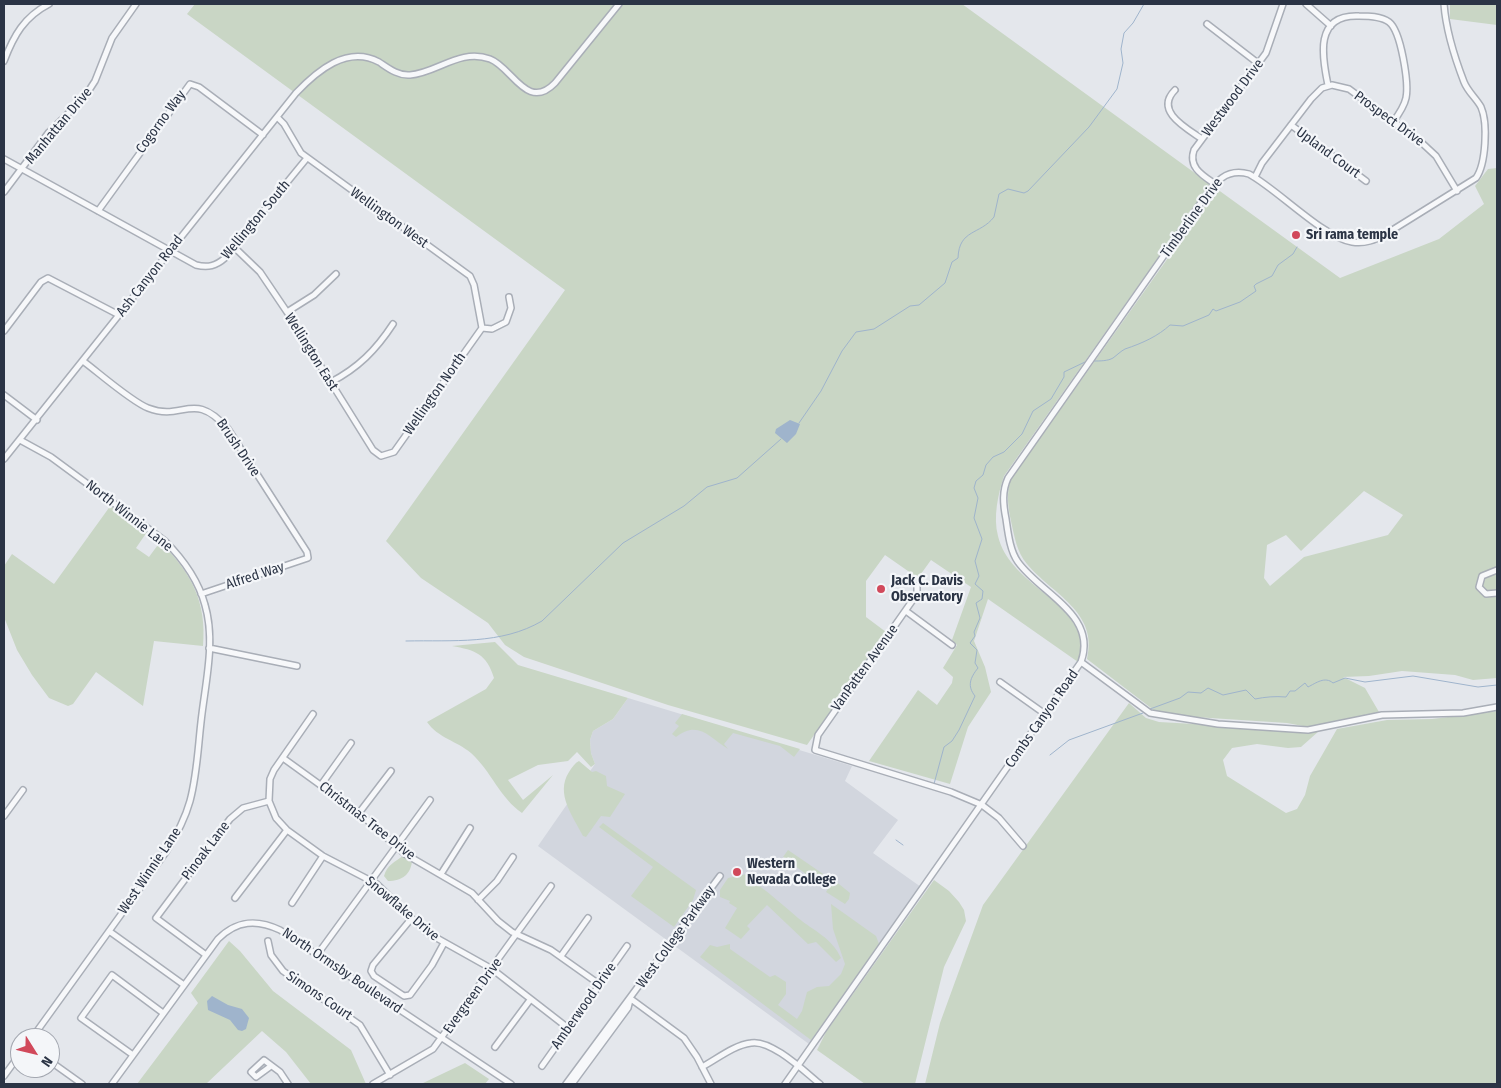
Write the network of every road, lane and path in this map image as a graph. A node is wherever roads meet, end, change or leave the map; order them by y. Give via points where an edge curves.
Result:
1 (49, 4) edge
2 (136, 4) edge
3 (619, 4) edge
4 (1283, 4) edge
5 (1306, 4) edge
6 (1444, 4) edge
7 (1207, 24) dead end
8 (1331, 26) junction
9 (4, 61) edge
10 (1259, 64) junction
11 (1328, 85) junction
12 (1175, 90) dead end
13 (277, 117) junction
14 (1393, 122) junction
15 (1291, 125) junction
16 (263, 135) junction
17 (1202, 139) junction
18 (307, 158) junction
19 (4, 160) edge
20 (23, 169) junction
21 (1255, 177) junction
22 (1366, 181) dead end
23 (1215, 184) junction
24 (1457, 191) junction
25 (4, 192) edge
26 (98, 211) junction
27 (234, 247) junction
28 (170, 249) junction
29 (336, 274) dead end
30 (509, 297) dead end
31 (287, 312) junction
32 (119, 315) junction
33 (393, 324) dead end
34 (482, 328) junction
35 (4, 331) edge
36 (83, 361) junction
37 (331, 382) junction
38 (4, 395) edge
39 (36, 420) junction
40 (20, 440) junction
41 (386, 456) joint
42 (4, 459) edge
43 (308, 558) joint
44 (1497, 570) edge
45 (917, 586) dead end
46 (1497, 593) edge
47 (201, 594) junction
48 (906, 611) junction
49 (952, 645) dead end
50 (209, 648) junction
51 (1081, 662) junction
52 (297, 666) dead end
53 (1000, 682) dead end
54 (1497, 707) edge
55 (313, 714) dead end
56 (1045, 714) junction
57 (351, 743) dead end
58 (283, 758) junction
59 (391, 771) dead end
60 (321, 785) junction
61 (23, 790) dead end
62 (430, 800) dead end
63 (268, 801) junction
64 (982, 805) junction
65 (359, 813) junction
66 (4, 816) edge
67 (470, 828) dead end
68 (287, 830) junction
69 (396, 846) junction
70 (1023, 846) dead end
71 (323, 856) junction
72 (513, 857) dead end
73 (441, 874) junction
74 (720, 876) dead end
75 (371, 880) junction
76 (551, 886) dead end
77 (235, 898) dead end
78 (478, 900) junction
79 (292, 902) dead end
80 (588, 918) dead end
81 (411, 919) junction
82 (109, 931) junction
83 (517, 935) junction
84 (268, 942) dead end
85 (444, 943) junction
86 (627, 946) dead end
87 (206, 955) junction
88 (317, 955) junction
89 (561, 956) junction
90 (492, 969) junction
91 (599, 984) junction
92 (184, 985) junction
93 (631, 999) junction
94 (530, 1000) junction
95 (163, 1013) junction
96 (39, 1028) edge
97 (568, 1028) junction
98 (442, 1038) junction
99 (495, 1047) dead end
100 (134, 1055) junction
101 (271, 1066) dead end
102 (542, 1066) dead end
103 (798, 1066) junction
104 (702, 1067) junction
105 (60, 1068) edge
106 (390, 1075) junction
107 (82, 1084) edge
108 (112, 1084) edge
109 (288, 1084) edge
110 (373, 1084) edge
111 (511, 1084) edge
112 (566, 1084) edge
113 (572, 1084) edge
114 (711, 1084) edge
115 (786, 1084) edge
116 (820, 1084) edge

1 - 9 street via 23,23 14,35
2 - 20 street, Manhattan Drive via 112,38 82,102 49,132
3 - 13 street, Ash Canyon Road via 555,83 543,91 526,90 496,62 484,58 453,59 416,74 405,75 374,60 353,56 326,67 296,93
4 - 10 street, Westwood Drive via 1271,43
5 - 8 street
6 - 24 street, Timberline Drive via 1450,42 1465,84 1482,109 1484,122 1481,170 1476,178
7 - 10 street
8 - 11 street via 1322,43
8 - 14 street via 1347,17 1361,16 1380,18 1395,28 1407,96
10 - 17 street, Westwood Drive
11 - 14 street, Prospect Drive via 1348,89
11 - 15 street via 1311,99
12 - 17 street via 1168,100 1169,112
13 - 16 street, Ash Canyon Road
13 - 18 street, Wellington West
14 - 24 street, Prospect Drive via 1428,148
15 - 21 street
15 - 22 street, Upland Court
16 - 26 street, Cogorno Way via 199,87 190,84
16 - 28 street, Ash Canyon Road
17 - 23 street, Westwood Drive via 1192,157 1193,164
18 - 27 street, Wellington South
18 - 34 street, Wellington West via 470,276
19 - 20 street, Wellington South
20 - 25 street, Manhattan Drive
20 - 26 street, Wellington South
21 - 23 street, Timberline Drive via 1234,172 1223,175
21 - 24 street, Timberline Drive via 1334,235 1351,242 1374,240
23 - 51 street, Timberline Drive via 1004,486 1005,514 1015,557 1062,603 1080,626 1085,640
26 - 28 street, Wellington South
27 - 28 street, Wellington South via 221,262 206,267 196,265
27 - 31 street, Wellington East via 260,272
28 - 32 street, Ash Canyon Road
29 - 31 street via 314,295
30 - 34 street via 511,308 506,322 492,330
31 - 37 street, Wellington East
32 - 35 street via 48,278 41,282
32 - 36 street, Ash Canyon Road
33 - 37 street via 380,345 358,366
34 - 41 street, Wellington North via 394,452
36 - 39 street, Ash Canyon Road
36 - 43 street, Brush Drive via 146,407 167,412 201,408 217,416 228,428
37 - 41 street, Wellington East via 373,450
38 - 39 street
39 - 40 street, Ash Canyon Road
40 - 42 street, Ash Canyon Road
40 - 47 street, North Winnie Lane via 51,457 165,540 187,566
43 - 47 street, Alfred Way
44 - 46 street via 1488,572 1479,581 1479,587 1486,594
45 - 48 street, VanPatten Avenue via 917,594
47 - 50 street, North Winnie Lane via 208,616
48 - 49 street
48 - 64 street, VanPatten Avenue via 825,724 818,735 815,750 951,792
50 - 52 street
50 - 82 street, West Winnie Lane via 194,783 184,820 166,852
51 - 54 street, Combs Canyon Road via 1150,713 1218,724 1308,730 1382,715 1463,712
51 - 56 street, Combs Canyon Road
53 - 56 street
55 - 58 street
56 - 64 street, Combs Canyon Road
57 - 60 street
58 - 60 street, Christmas Tree Drive
58 - 63 street via 270,779
59 - 65 street
60 - 65 street, Christmas Tree Drive
61 - 66 street
62 - 69 street
63 - 68 street, Snowflake Drive via 276,818
63 - 87 street, Pinoak Lane via 243,808 230,819 156,918
64 - 70 street via 999,818
64 - 103 street, Combs Canyon Road
65 - 69 street, Christmas Tree Drive
67 - 73 street
68 - 71 street, Snowflake Drive
68 - 77 street
69 - 73 street, Christmas Tree Drive
69 - 75 street
71 - 75 street, Snowflake Drive
71 - 79 street
72 - 78 street
73 - 78 street, Christmas Tree Drive
74 - 93 street, West College Parkway
75 - 81 street, Snowflake Drive
75 - 88 street
76 - 83 street, Evergreen Drive
78 - 83 street, Christmas Tree Drive
80 - 89 street
81 - 85 street, Snowflake Drive
81 - 85 street via 373,966 374,976 404,996 410,995
82 - 92 street
82 - 96 street, West Winnie Lane
83 - 89 street, Christmas Tree Drive
83 - 90 street, Evergreen Drive
84 - 106 street, Simons Court via 271,955 282,971 360,1025
85 - 90 street, Snowflake Drive
86 - 91 street, Amberwood Drive
87 - 88 street, North Ormsby Boulevard via 224,933 250,922 280,930
87 - 92 street, North Ormsby Boulevard
88 - 98 street, North Ormsby Boulevard
89 - 91 street, Christmas Tree Drive
90 - 94 street, Snowflake Drive
90 - 98 street, Evergreen Drive
91 - 97 street, Amberwood Drive
92 - 95 street, North Ormsby Boulevard
93 - 104 street via 684,1038
93 - 112 street, West College Parkway
93 - 113 street, West College Parkway via 628,1008
94 - 97 street, Snowflake Drive
94 - 99 street
95 - 100 street, North Ormsby Boulevard
95 - 100 street via 112,975 82,1018
97 - 102 street, Amberwood Drive
98 - 106 street, Evergreen Drive via 427,1054
98 - 111 street, North Ormsby Boulevard
100 - 108 street, North Ormsby Boulevard
101 - 109 street
103 - 104 street via 766,1044 755,1042 740,1046
103 - 115 street, Combs Canyon Road
103 - 116 street
104 - 114 street
105 - 107 street
106 - 110 street, Evergreen Drive

